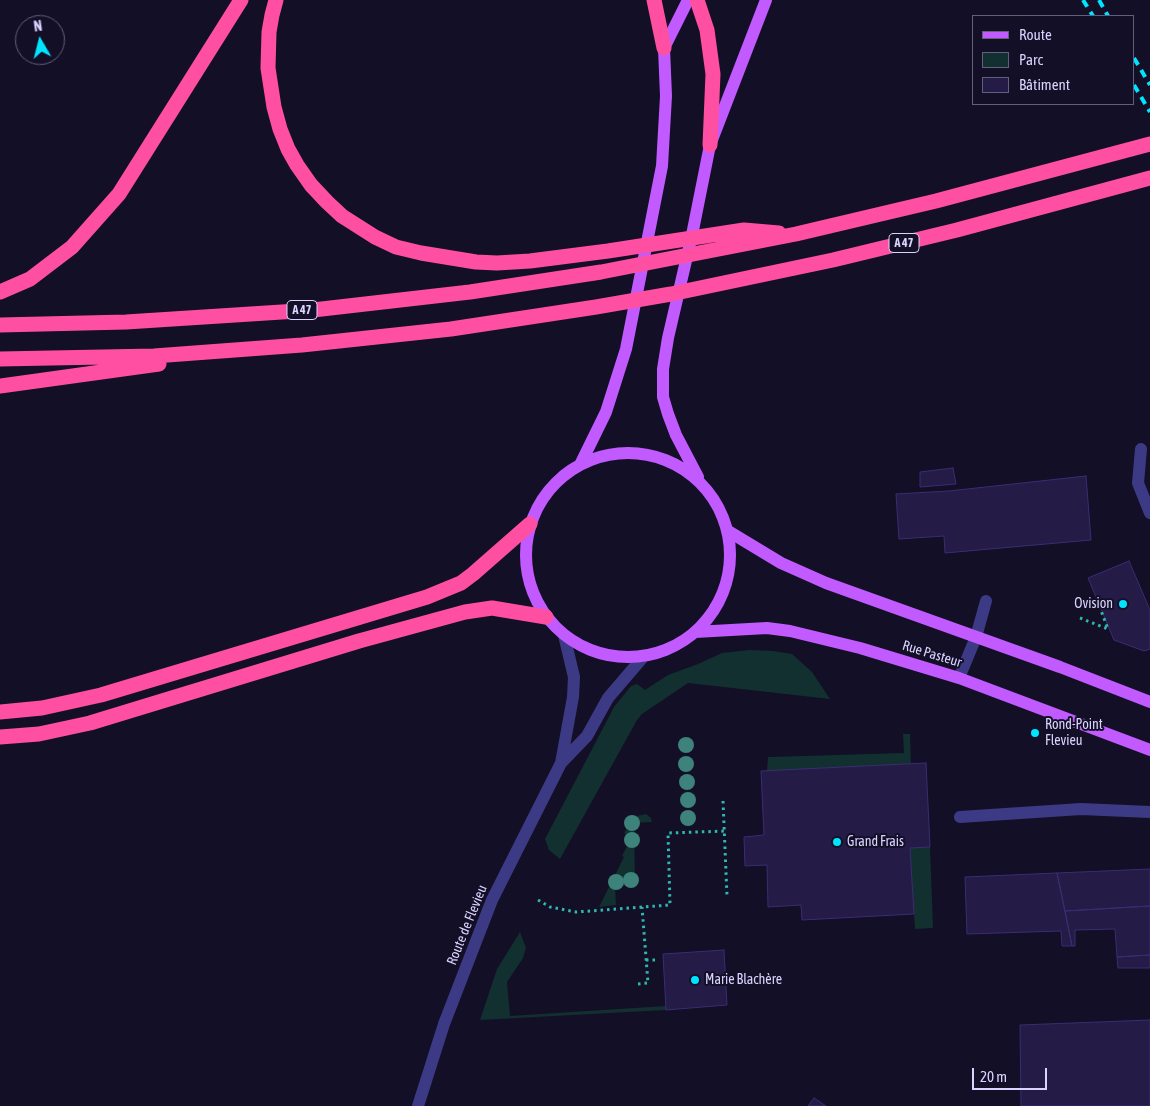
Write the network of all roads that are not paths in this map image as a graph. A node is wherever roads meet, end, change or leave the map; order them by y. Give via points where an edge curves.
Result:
1 (241, 0) edge
2 (276, 0) edge
3 (654, 0) edge
4 (688, 0) edge
5 (697, 0) edge
6 (766, 0) edge
7 (664, 48) junction
8 (1150, 144) edge
9 (710, 145) junction
10 (1144, 180) edge
11 (796, 234) junction
12 (0, 292) edge
13 (0, 325) edge
14 (302, 346) junction
15 (0, 359) edge
16 (0, 386) edge
17 (1141, 449) dead end
18 (580, 465) junction
19 (701, 484) junction
20 (1150, 514) edge
21 (530, 524) junction
22 (728, 532) junction
23 (986, 601) dead end
24 (546, 617) junction
25 (695, 632) junction
26 (564, 635) junction
27 (976, 637) junction
28 (644, 656) junction
29 (958, 678) junction
30 (1150, 702) edge
31 (0, 712) edge
32 (0, 737) edge
33 (1150, 750) edge
34 (561, 763) junction
35 (1150, 812) edge
36 (960, 817) dead end
37 (418, 1106) edge

1 - 12 highway via 108,208 72,247 49,265 30,279
2 - 11 highway via 269,32 268,68 274,107 288,149 316,190 342,216 375,237 421,253 476,262 530,261 744,230
3 - 7 highway
4 - 7 main road
5 - 9 highway via 707,30 713,74
6 - 9 main road
7 - 18 main road via 666,96 662,166 626,349 606,412
8 - 11 highway, A 47 via 944,199
9 - 19 main road via 668,338 662,382 663,397 676,435
10 - 14 highway, A 47 via 958,230 735,282 452,329
11 - 13 highway, A 47 via 601,272 470,292 313,310 126,322
14 - 15 highway, A 47 via 154,356
14 - 16 highway
17 - 20 street via 1138,483
18 - 19 main road via 611,455 644,454 675,464
18 - 21 main road via 544,496
19 - 22 main road via 722,514
21 - 24 main road via 525,556 527,572 531,588
21 - 31 highway via 473,574 444,591 102,695 42,708
22 - 25 main road via 730,550 726,586 708,618
22 - 27 main road, Rue Pasteur via 781,563 826,583
23 - 27 street
24 - 26 main road
24 - 32 highway via 492,608 445,616 90,723 39,734
25 - 28 main road via 672,648
25 - 29 main road, Rue Pasteur via 767,628 790,631
26 - 28 main road via 579,645 610,656
26 - 34 street, Route de Flevieu via 574,677
27 - 29 street
27 - 30 main road, Rue Pasteur
28 - 34 street, Route de Flevieu via 608,698 587,736
29 - 33 main road, Rue Pasteur
34 - 37 street, Route de Flevieu via 492,900 444,1024
35 - 36 street via 1082,809

